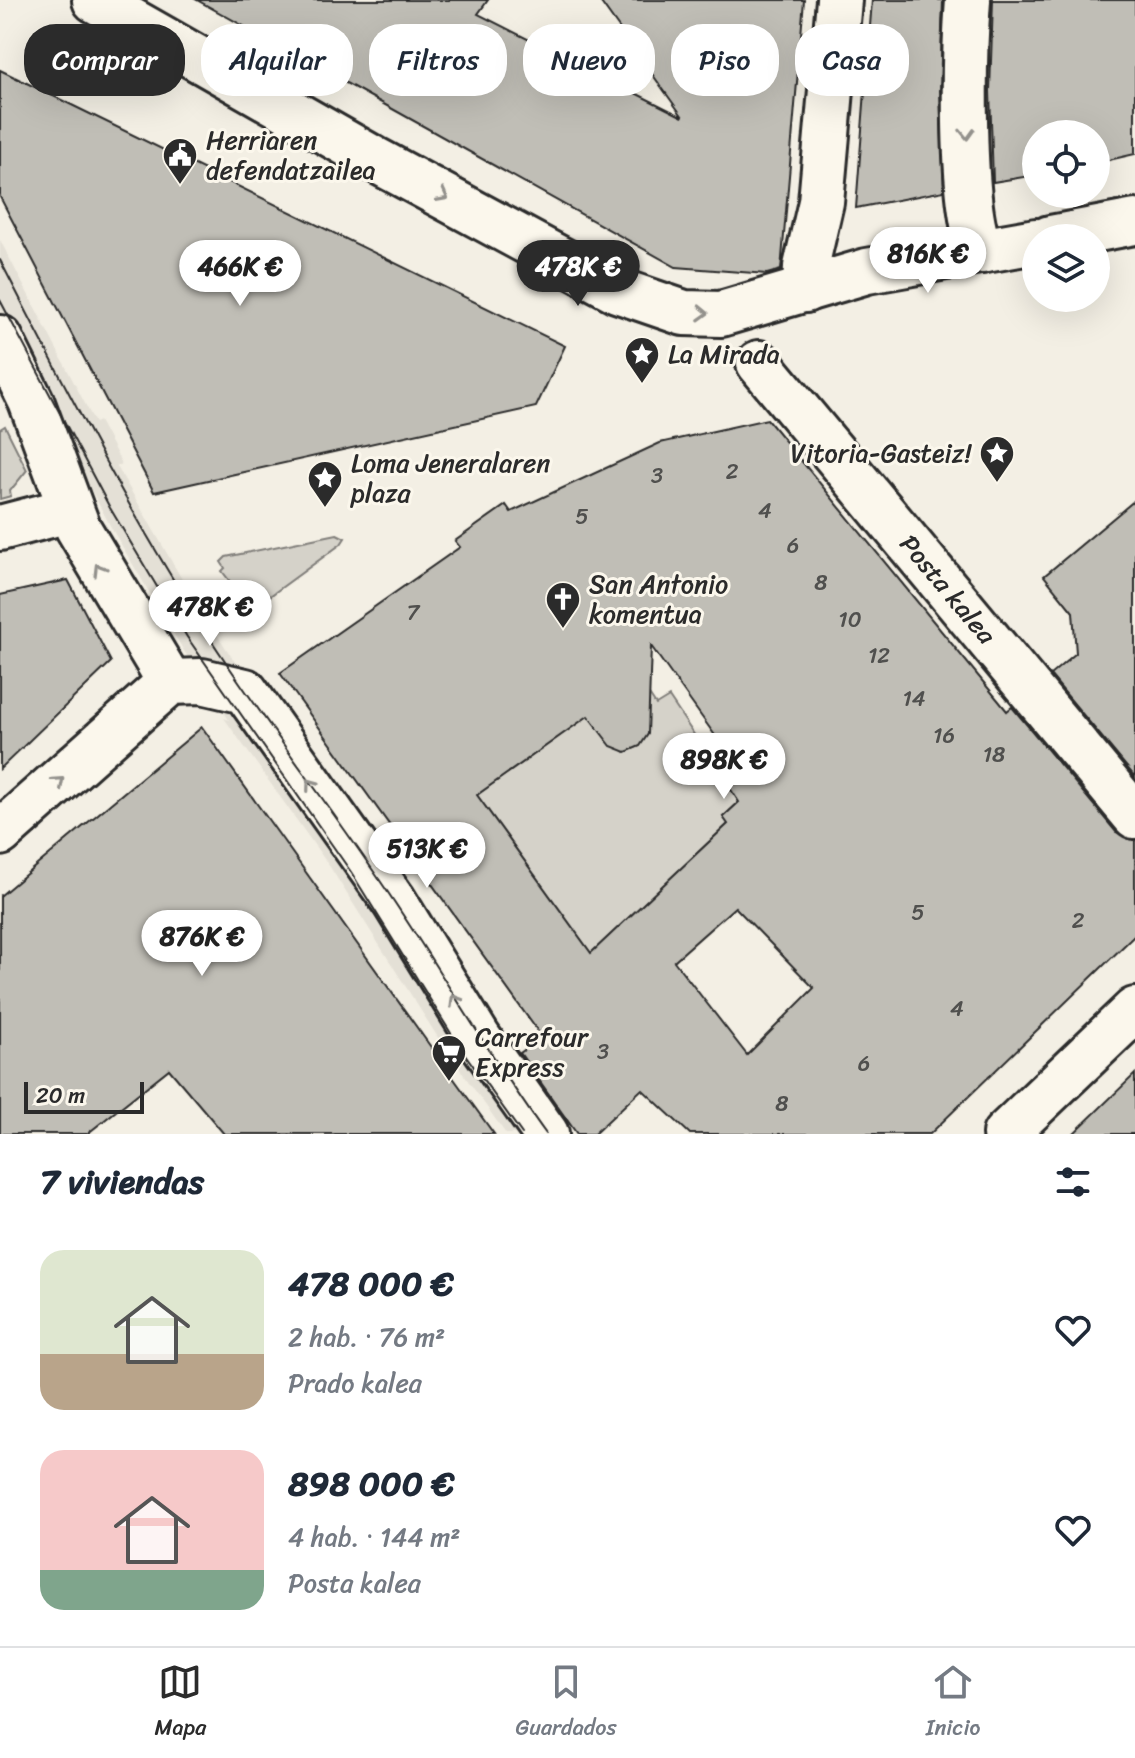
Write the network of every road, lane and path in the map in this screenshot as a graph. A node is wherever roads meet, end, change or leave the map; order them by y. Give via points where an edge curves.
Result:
1 (95, 0) edge
2 (839, 0) edge
3 (968, 0) edge
4 (1135, 222) edge
5 (1110, 227) edge
6 (1022, 244) edge
7 (981, 251) junction
8 (806, 278) junction
9 (0, 338) edge
10 (759, 363) dead end
11 (50, 515) dead end
12 (0, 528) edge
13 (170, 682) junction
14 (1135, 816) edge
15 (0, 833) edge
16 (1135, 1010) edge
17 (546, 1134) edge
18 (1005, 1134) edge

1 -> 8 street via 374,159 647,303 684,313 721,314
2 - 8 street via 821,202
3 -> 7 street via 967,144 972,220
4 - 5 street
6 - 7 street
7 - 8 street
13 -> 9 street via 83,539 31,401
10 - 14 street, Posta kalea
11 - 12 street
15 -> 13 street
17 -> 13 street via 462,1013 394,901 245,691 202,681
16 - 18 street

